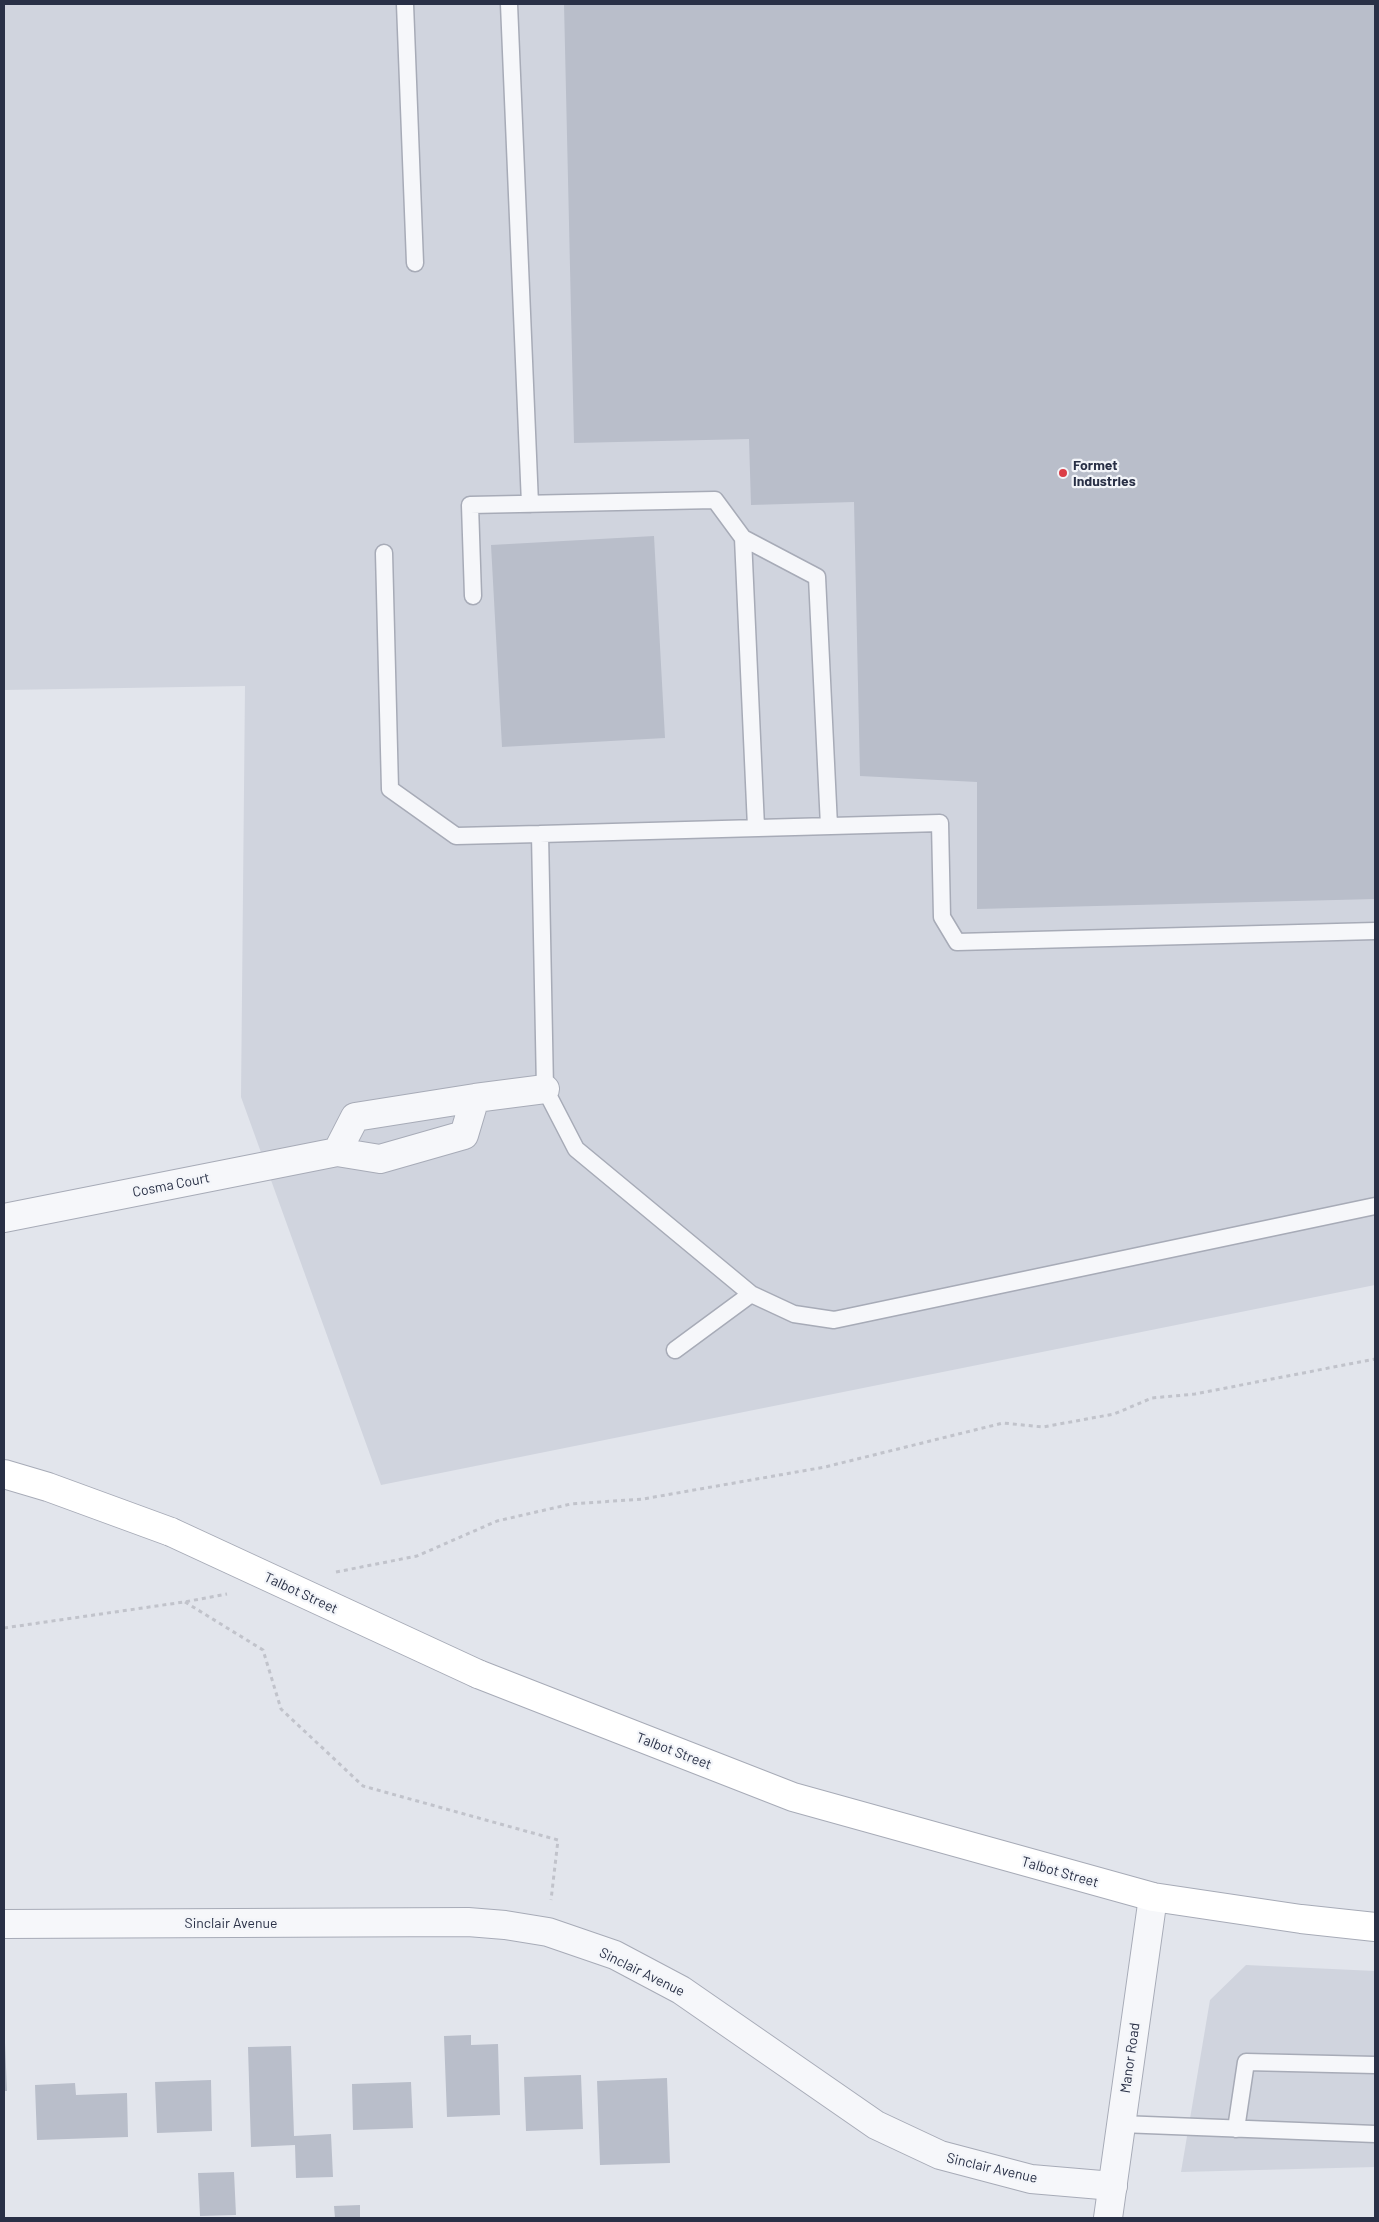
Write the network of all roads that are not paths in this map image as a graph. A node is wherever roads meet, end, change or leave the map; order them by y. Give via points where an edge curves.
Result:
1 (405, 4) edge
2 (508, 4) edge
3 (415, 263) dead end
4 (530, 504) junction
5 (743, 538) junction
6 (384, 553) dead end
7 (473, 596) dead end
8 (828, 826) junction
9 (756, 827) junction
10 (540, 834) junction
11 (1375, 931) edge
12 (545, 1089) junction
13 (475, 1098) junction
14 (337, 1152) junction
15 (1375, 1206) edge
16 (4, 1218) edge
17 (751, 1294) junction
18 (675, 1350) dead end
19 (4, 1474) edge
20 (1153, 1898) junction
21 (4, 1924) edge
22 (1375, 1927) edge
23 (1375, 2066) edge
24 (1121, 2124) junction
25 (1236, 2129) junction
26 (1375, 2134) edge
27 (1113, 2186) junction
28 (1108, 2218) edge

1 - 3 lane
2 - 4 lane
4 - 5 lane via 715,500
4 - 7 lane via 470,505
5 - 8 lane via 817,577
5 - 9 lane
6 - 10 lane via 390,789 456,836
8 - 9 lane
8 - 11 lane via 940,823 942,917 957,942
9 - 10 lane
10 - 12 lane
12 - 13 street
12 - 17 lane via 576,1149
13 - 14 street via 355,1117
13 - 14 street, Cosma Court via 464,1135 380,1159
14 - 16 street, Cosma Court
15 - 17 lane via 834,1320 794,1314
17 - 18 lane
19 - 20 main road, Talbot Street, bridge via 171,1532 478,1674 793,1797
20 - 22 main road, Talbot Street
20 - 24 street, Manor Road
21 - 27 street, Sinclair Avenue via 468,1922 548,1932 615,1955 681,1990 876,2125 940,2155 1031,2179
23 - 25 lane via 1246,2062
24 - 25 lane
24 - 27 street, Manor Road
25 - 26 lane
27 - 28 street, Manor Road

